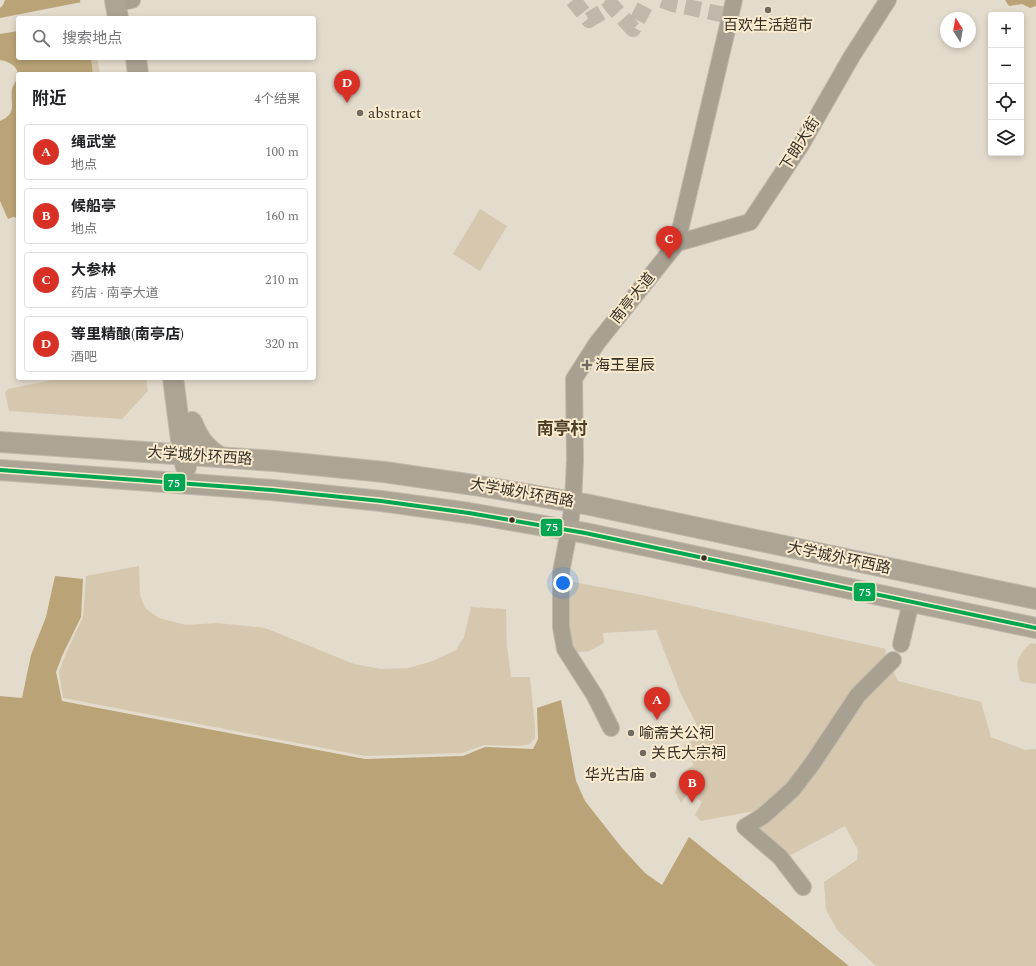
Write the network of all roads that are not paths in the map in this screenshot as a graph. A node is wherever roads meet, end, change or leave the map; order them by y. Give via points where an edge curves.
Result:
1 (734, 0) edge
2 (888, 0) edge
3 (124, 60) edge
4 (136, 60) edge
5 (126, 72) edge
6 (138, 72) edge
7 (677, 243) junction
8 (174, 380) edge
9 (185, 380) edge
10 (186, 423) junction
11 (0, 442) edge
12 (153, 452) junction
13 (190, 455) junction
14 (220, 457) junction
15 (0, 470) edge
16 (191, 484) junction
17 (218, 486) junction
18 (573, 502) junction
19 (569, 531) junction
20 (1036, 599) edge
21 (911, 602) junction
22 (1036, 628) edge
23 (901, 644) dead end
24 (892, 660) dead end
25 (611, 728) dead end
26 (803, 887) dead end

1 - 7 street, 南亭大道
2 - 7 street, 下朗大街 via 852,56 801,145 750,222
3 - 5 main road
4 - 6 main road
7 - 18 street, 南亭大道 via 597,343 574,379
8 - 10 main road
9 - 10 main road
10 - 12 main road via 171,442
10 - 13 main road
10 - 14 main road via 205,446
11 - 12 main road, 大学城外环西路
12 - 13 main road, 大学城外环西路
13 - 14 main road, 大学城外环西路
13 - 16 main road
14 - 17 main road via 210,460 205,473 209,482
14 - 18 main road, 大学城外环西路 via 384,472
15 - 16 main road, 大学城外环西路
16 - 17 main road, 大学城外环西路
17 - 19 main road, 大学城外环西路 via 381,501 477,514
18 - 19 street, 南亭大道
18 - 20 main road, 大学城外环西路
19 - 21 main road, 大学城外环西路
19 - 25 street, 南亭大道 via 561,572 561,627 565,649 595,696
21 - 22 main road, 大学城外环西路
21 - 23 street
24 - 26 street via 858,695 793,789 763,816 745,827 780,857

